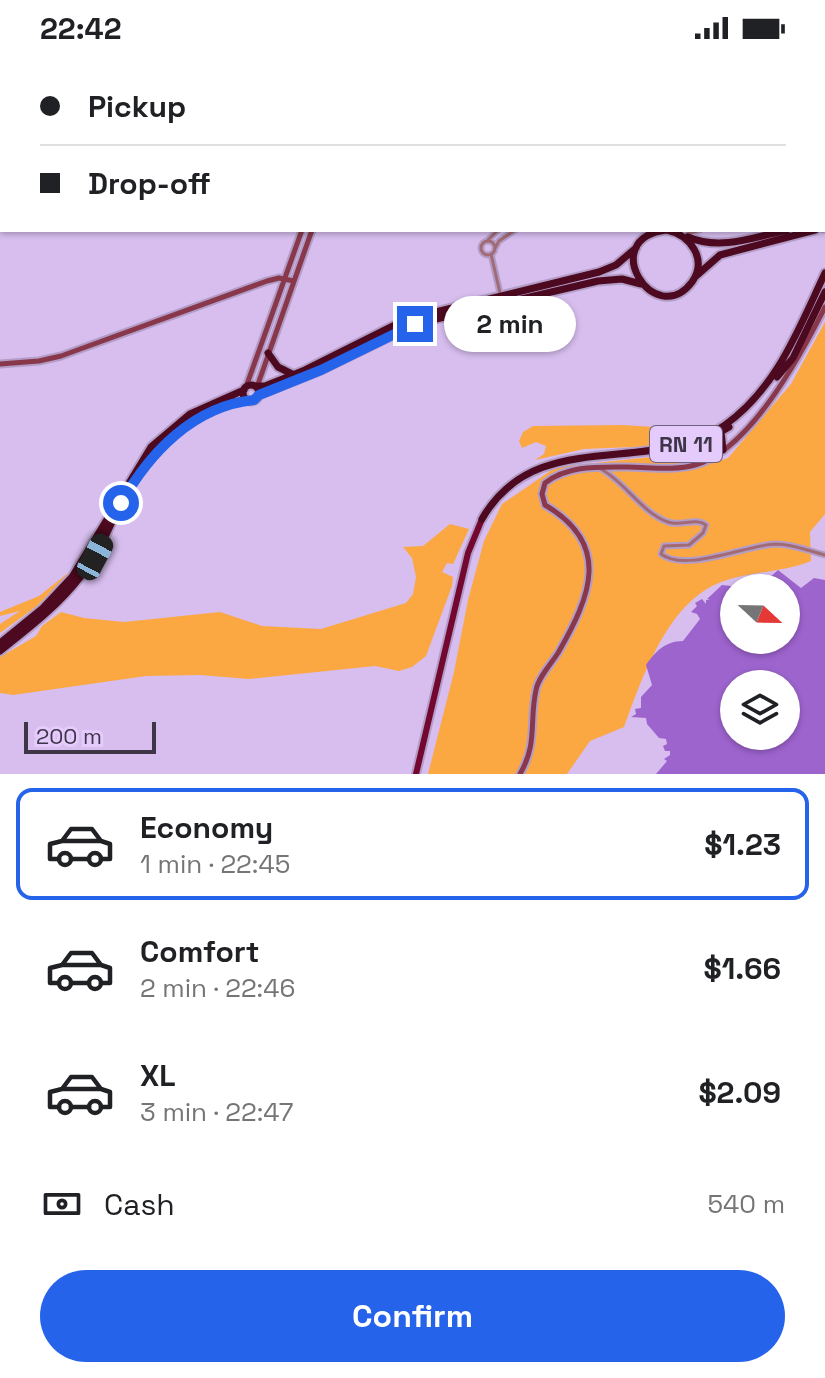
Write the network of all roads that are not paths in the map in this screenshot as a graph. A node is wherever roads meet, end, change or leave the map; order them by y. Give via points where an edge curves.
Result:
1 (301, 232) edge
2 (311, 232) edge
3 (496, 232) edge
4 (512, 232) edge
5 (650, 232) edge
6 (672, 232) edge
7 (695, 232) edge
8 (778, 232) edge
9 (807, 232) edge
10 (684, 236) junction
11 (487, 241) junction
12 (495, 248) junction
13 (636, 248) junction
14 (491, 254) junction
15 (825, 263) edge
16 (825, 273) edge
17 (694, 277) junction
18 (286, 279) junction
19 (825, 280) edge
20 (294, 281) junction
21 (641, 284) junction
22 (825, 292) edge
23 (501, 297) junction
24 (825, 307) edge
25 (268, 353) junction
26 (0, 364) edge
27 (776, 374) junction
28 (294, 375) junction
29 (253, 389) junction
30 (246, 400) junction
31 (730, 421) junction
32 (720, 434) junction
33 (702, 443) junction
34 (722, 450) junction
35 (598, 467) junction
36 (617, 467) junction
37 (615, 479) junction
38 (482, 519) junction
39 (825, 555) edge
40 (0, 643) edge
41 (0, 651) edge
42 (416, 774) edge
43 (520, 774) edge

1 - 18 street
2 - 20 street
3 - 11 street
4 - 12 street
5 - 13 highway
6 - 10 highway
7 - 10 street
8 - 10 highway via 727,244
9 - 17 highway via 720,255
10 - 17 highway via 698,259
11 - 12 street
11 - 14 street via 482,251
12 - 14 street
13 - 21 highway via 633,267
13 - 23 highway via 608,269
14 - 23 street
15 - 27 highway
16 - 27 highway, RN 11
17 - 21 highway via 685,288 667,295
18 - 20 street
18 - 26 street via 212,298 54,358
18 - 29 street
19 - 27 highway, RN 11
20 - 25 street
21 - 29 highway via 598,281 428,320 321,370
22 - 27 highway via 793,358
23 - 28 highway via 407,319
24 - 34 street via 784,384
25 - 28 highway via 278,367
25 - 29 street
27 - 31 highway, RN 11
27 - 32 highway, RN 11 via 751,407
28 - 29 highway
29 - 30 highway
29 - 30 highway via 254,400
29 - 40 highway via 190,414 151,447 72,577 54,599
30 - 41 highway via 196,419 151,458 82,576
31 - 32 highway
31 - 38 highway, RN 11 via 685,445 573,458 538,469 504,492
32 - 33 highway, RN 11
32 - 34 highway
33 - 34 highway
33 - 38 highway, RN 11 via 552,466 513,487
34 - 36 street via 691,466
35 - 36 street
35 - 37 street
35 - 43 street via 555,475 542,494 545,505 564,515 583,536 590,571 571,631 536,688 530,756
36 - 37 street
37 - 39 street via 662,519 706,525 689,545 664,546 661,554 666,558 694,560 776,544
38 - 42 main road, RN 11 via 468,553

